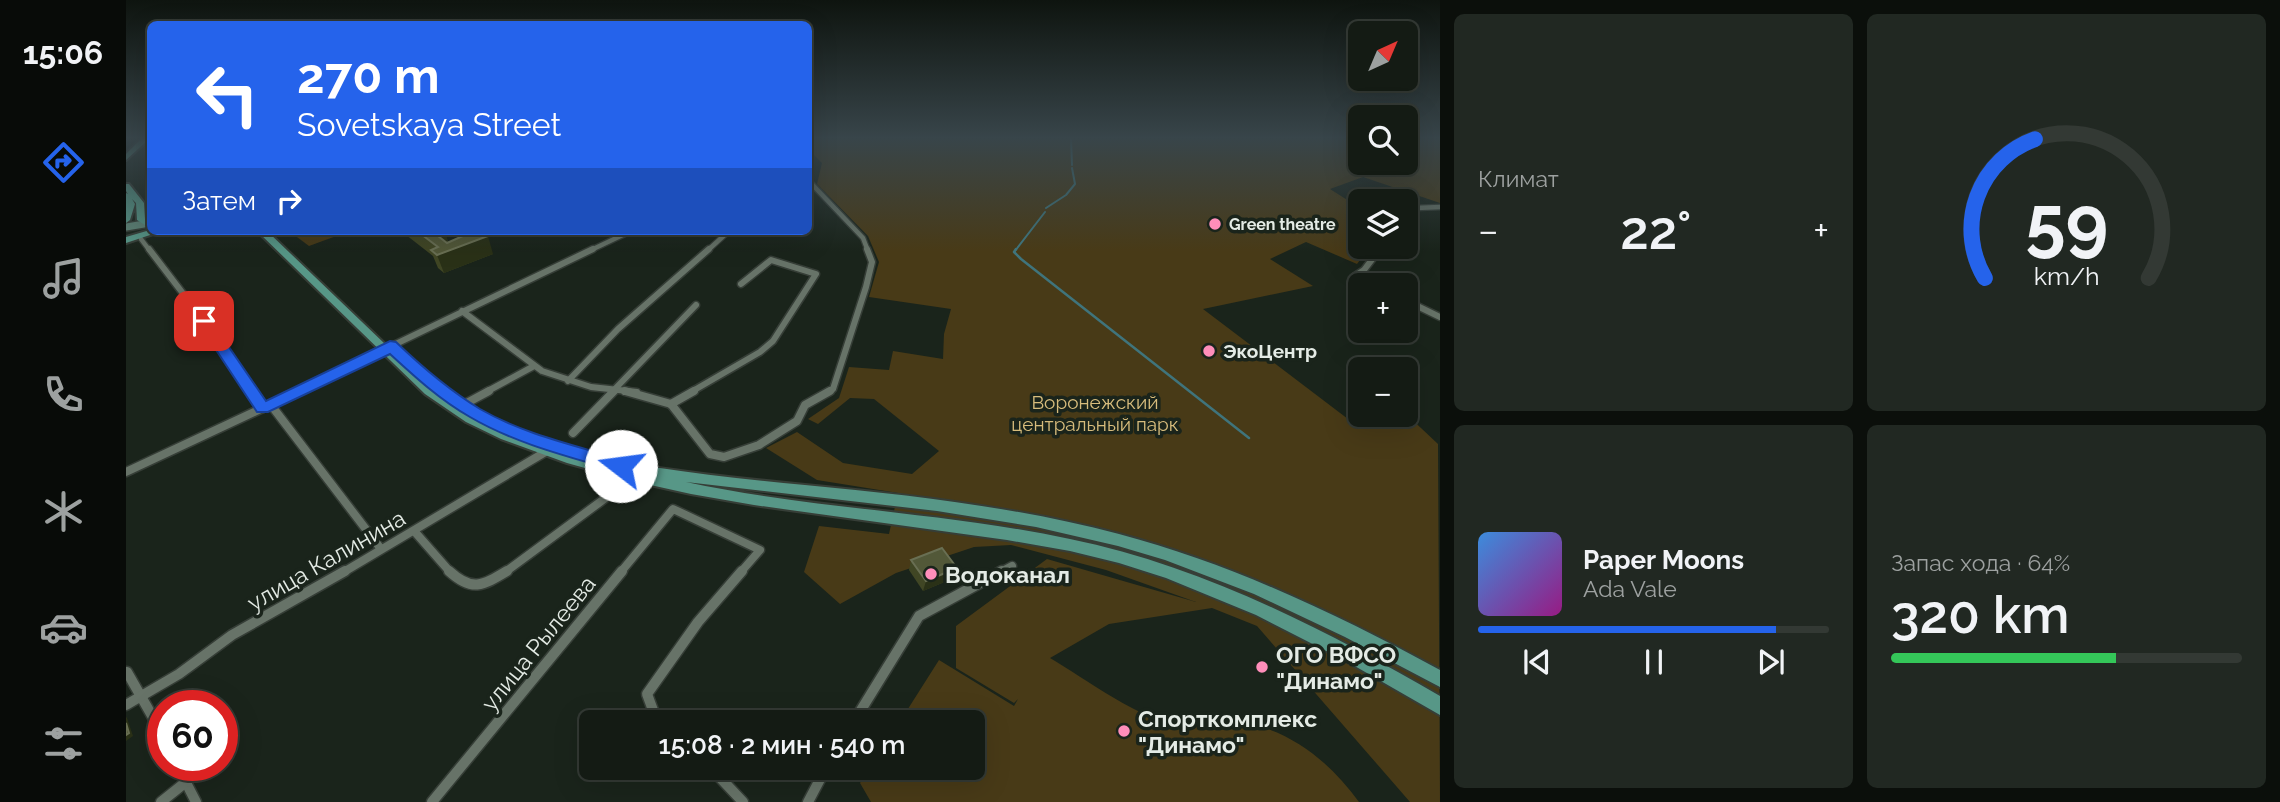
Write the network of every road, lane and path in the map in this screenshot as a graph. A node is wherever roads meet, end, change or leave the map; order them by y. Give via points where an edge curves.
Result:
1 (126, 186) edge
2 (812, 189) edge
3 (126, 196) edge
4 (1440, 207) edge
5 (1418, 208) edge
6 (126, 220) edge
7 (147, 223) edge
8 (147, 226) edge
9 (126, 227) edge
10 (147, 228) edge
11 (266, 235) edge
12 (276, 235) edge
13 (623, 235) edge
14 (724, 235) edge
15 (133, 239) edge
16 (1373, 259) edge
17 (1360, 273) edge
18 (741, 284) dead end
19 (696, 305) dead end
20 (1418, 306) edge
21 (462, 311) junction
22 (1440, 317) edge
23 (387, 348) junction
24 (534, 366) junction
25 (568, 381) junction
26 (613, 389) junction
27 (671, 404) junction
28 (463, 405) junction
29 (267, 407) junction
30 (573, 433) dead end
31 (547, 451) junction
32 (126, 472) edge
33 (615, 491) dead end
34 (807, 498) junction
35 (415, 532) junction
36 (381, 549) junction
37 (1012, 566) dead end
38 (126, 671) edge
39 (126, 678) edge
40 (1440, 679) edge
41 (143, 696) junction
42 (147, 704) edge
43 (126, 705) edge
44 (1440, 706) edge
45 (653, 710) edge
46 (861, 710) edge
47 (722, 780) edge
48 (820, 780) edge
49 (186, 782) joint
50 (161, 802) edge
51 (196, 802) edge
52 (432, 802) edge
53 (743, 802) edge
54 (808, 802) edge

1 - 7 main road via 140,203 139,216
2 - 27 street via 863,239 872,262 833,389 804,405 797,421 759,445 724,457 710,454
3 - 6 main road via 131,204
4 - 5 street
8 - 9 main road
10 - 15 main road
11 - 23 main road
12 - 23 main road
13 - 21 street
14 - 25 street via 618,329
15 - 29 street via 204,321
16 - 17 street
18 - 27 street via 771,260 816,274 773,341
19 - 26 street
20 - 22 street
21 - 23 street
21 - 24 street
23 - 28 main road
23 - 29 street
23 - 31 main road via 453,409
24 - 25 street
24 - 28 street
25 - 26 street
26 - 27 street
26 - 30 street
28 - 34 main road via 534,439 600,461
29 - 32 street
29 - 36 street
31 - 34 main road via 658,482
31 - 35 street, улица Калинина
33 - 35 street via 524,561 472,586 459,581
34 - 40 main road via 998,515 1144,547 1271,592
34 - 44 main road via 1073,546 1144,565 1314,634
35 - 36 street, улица Калинина
36 - 41 street, улица Калинина via 232,635
37 - 46 street via 919,616
38 - 39 street
38 - 41 street
41 - 42 street
41 - 43 street, улица Калинина
45 - 52 street, улица Рылеева via 647,694 698,622 760,550 673,509
47 - 53 street
48 - 54 street
49 - 50 street
49 - 51 street

